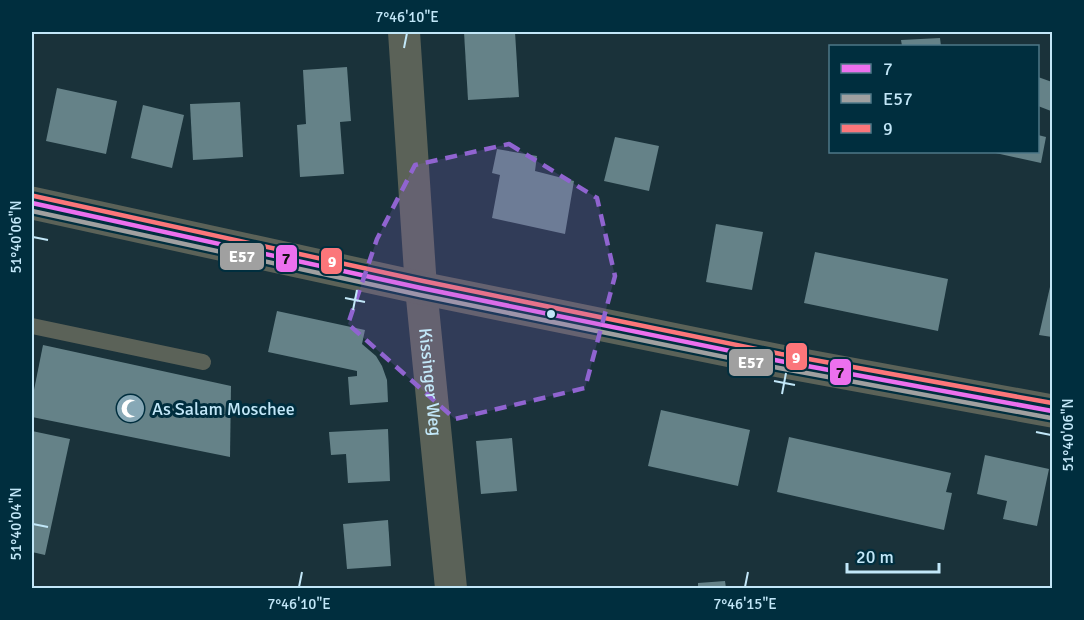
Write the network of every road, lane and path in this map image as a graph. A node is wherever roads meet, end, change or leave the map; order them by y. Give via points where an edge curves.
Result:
1 (404, 32) edge
2 (32, 203) edge
3 (422, 288) junction
4 (32, 326) edge
5 (203, 362) dead end
6 (1053, 411) edge
7 (451, 588) edge

1 - 3 street, Kissinger Weg
2 - 3 street
3 - 6 street via 780,362
3 - 7 street, Kissinger Weg
4 - 5 lane

